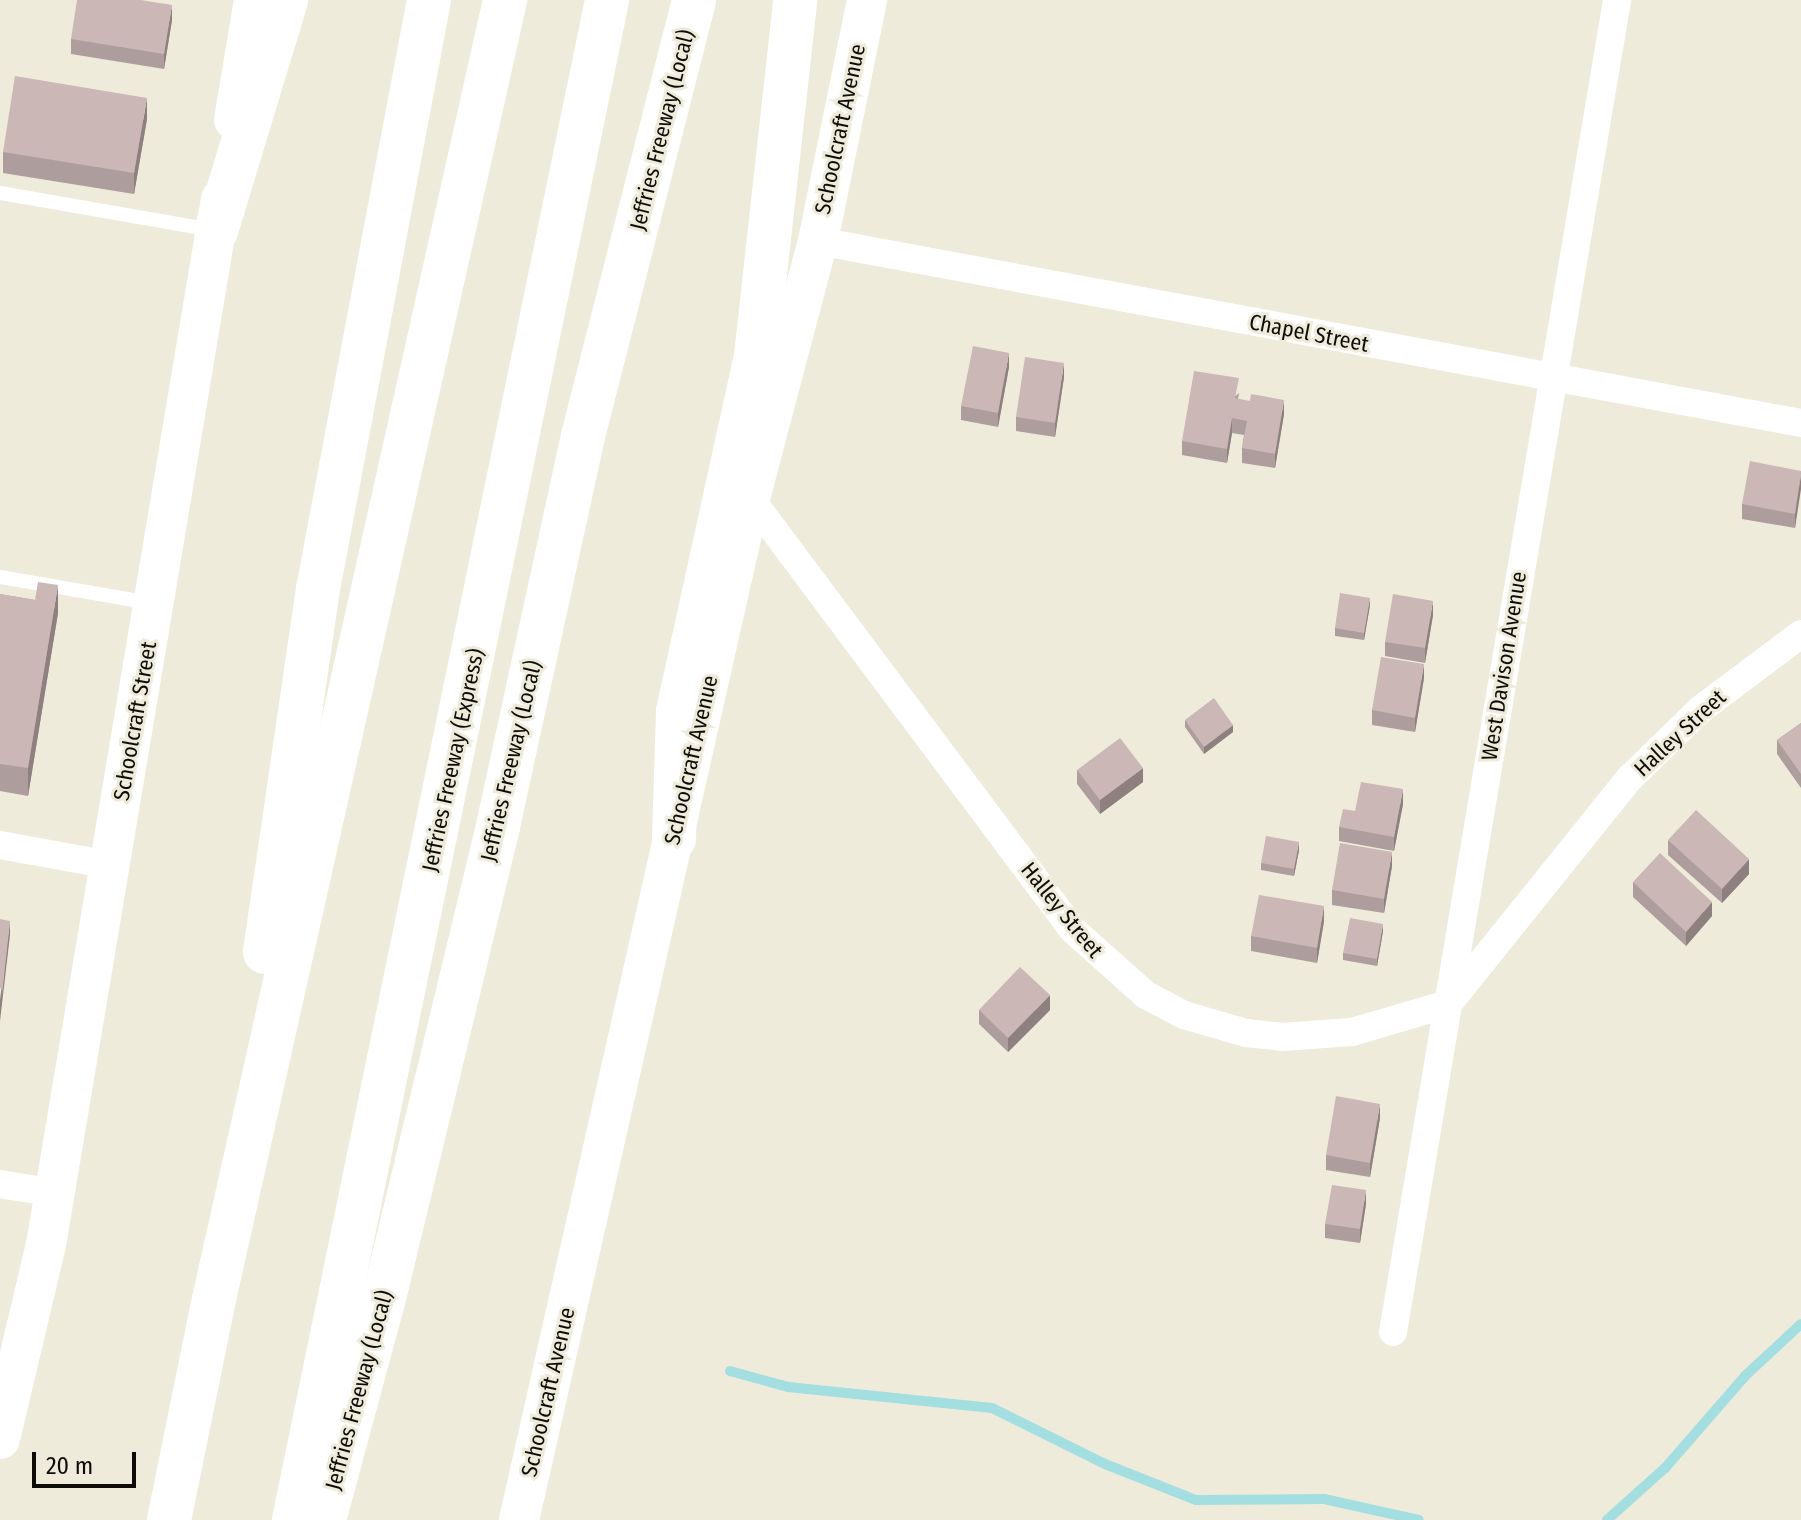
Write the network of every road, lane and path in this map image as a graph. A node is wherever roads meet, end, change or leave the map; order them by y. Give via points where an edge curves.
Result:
1 (254, 0) edge
2 (286, 0) edge
3 (429, 0) edge
4 (505, 0) edge
5 (607, 0) edge
6 (694, 0) edge
7 (795, 0) edge
8 (867, 0) edge
9 (1617, 0) edge
10 (0, 193) edge
11 (216, 231) junction
12 (818, 241) junction
13 (1551, 378) junction
14 (1801, 423) edge
15 (750, 498) junction
16 (0, 577) edge
17 (155, 604) junction
18 (1801, 634) edge
19 (674, 839) junction
20 (0, 845) edge
21 (110, 865) junction
22 (1448, 1004) junction
23 (0, 1184) edge
24 (55, 1193) junction
25 (214, 1299) junction
26 (1393, 1332) dead end
27 (6, 1387) edge
28 (0, 1439) edge
29 (169, 1520) edge
30 (294, 1520) edge
31 (324, 1520) edge
32 (519, 1520) edge

1 - 11 main road, Schoolcraft Street
2 - 11 highway
3 - 25 highway via 318,589
4 - 25 highway
5 - 30 highway, Jeffries Freeway (Express) via 566,221
6 - 31 highway, Jeffries Freeway (Local) via 583,436 498,826 387,1286
7 - 19 highway via 756,356 678,711
8 - 12 main road, Schoolcraft Avenue
9 - 13 street, West Davison Avenue
10 - 11 lane
11 - 17 main road, Schoolcraft Street
12 - 13 street, Chapel Street
12 - 15 main road, Schoolcraft Avenue
13 - 14 street, Chapel Street
13 - 22 street, West Davison Avenue
15 - 19 main road, Schoolcraft Avenue
15 - 22 street, Halley Street via 1073,930 1146,995 1215,1026 1282,1037 1352,1032
16 - 17 lane
17 - 21 main road, Schoolcraft Street
18 - 22 street, Halley Street via 1701,709 1630,778
19 - 32 main road, Schoolcraft Avenue
20 - 21 street
21 - 24 main road, Schoolcraft Street
22 - 26 street, West Davison Avenue
23 - 24 street
24 - 27 main road, Schoolcraft Street
25 - 29 highway
27 - 28 main road, Schoolcraft Street

